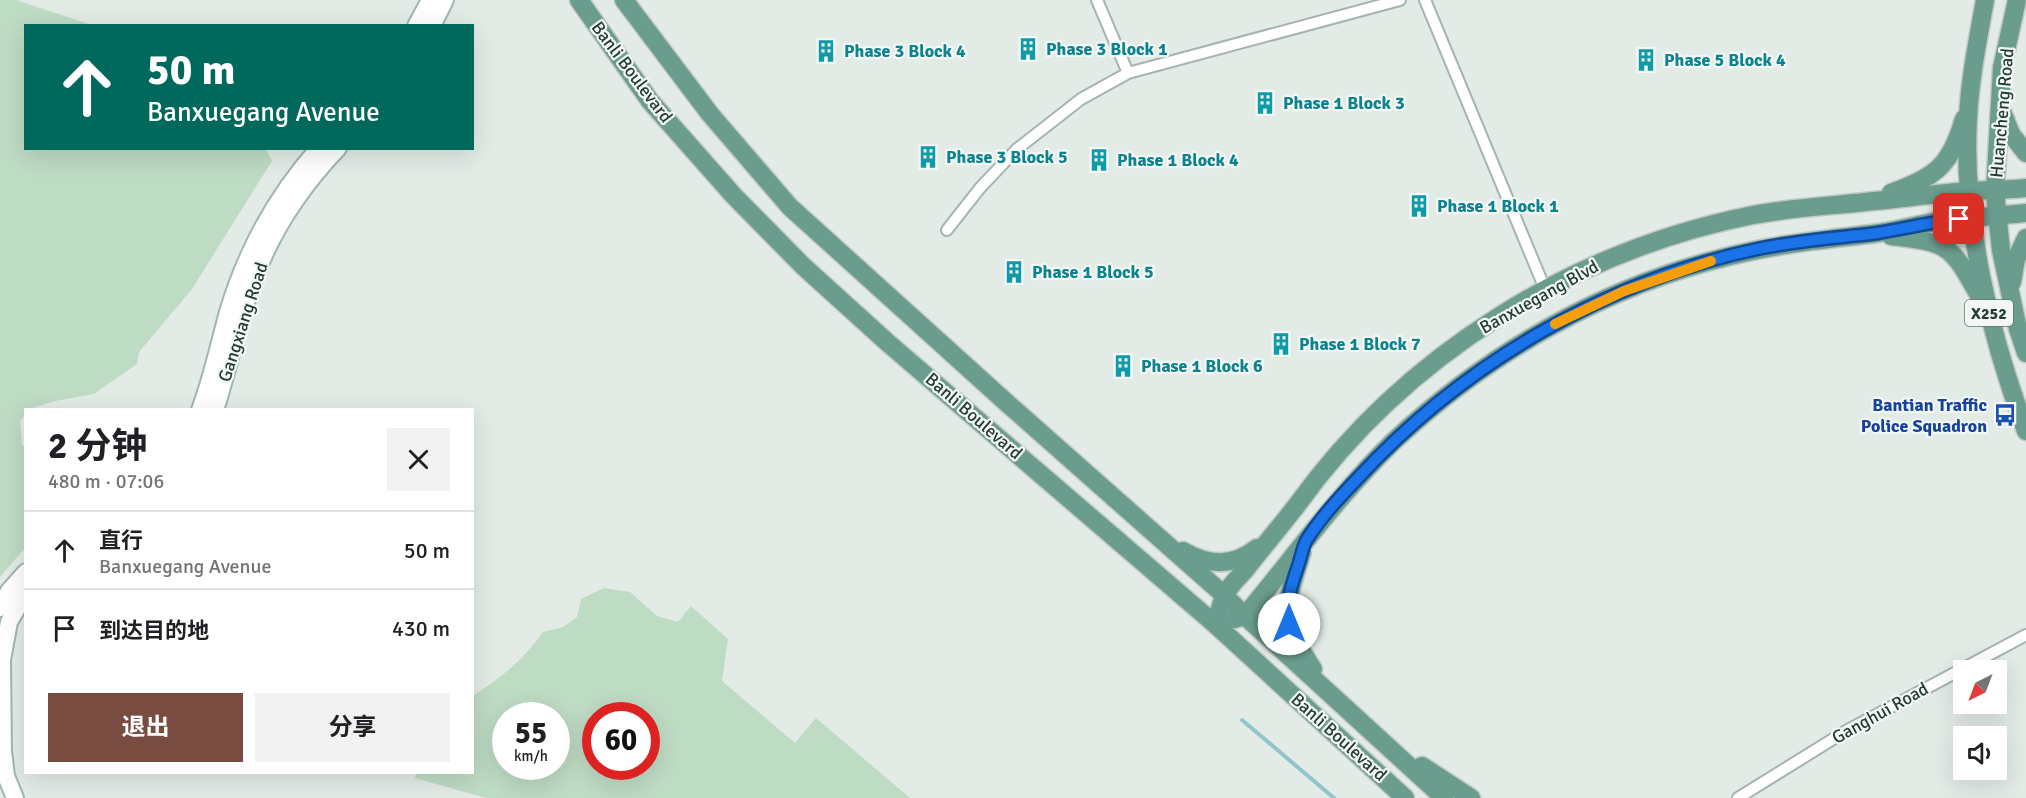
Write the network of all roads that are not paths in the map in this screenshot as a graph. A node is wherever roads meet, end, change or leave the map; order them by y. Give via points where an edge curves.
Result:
1 (429, 0) edge
2 (445, 0) edge
3 (579, 0) edge
4 (624, 0) edge
5 (1097, 0) edge
6 (1400, 0) edge
7 (1425, 0) edge
8 (1985, 0) edge
9 (2018, 0) edge
10 (417, 24) edge
11 (433, 24) edge
12 (1128, 73) junction
13 (1970, 100) junction
14 (2001, 109) junction
15 (317, 150) edge
16 (336, 150) edge
17 (2026, 153) edge
18 (2026, 188) edge
19 (1969, 191) junction
20 (1995, 191) junction
21 (1864, 202) junction
22 (2026, 213) edge
23 (1998, 216) junction
24 (1972, 218) junction
25 (947, 230) dead end
26 (1871, 234) junction
27 (2026, 238) edge
28 (1545, 289) junction
29 (2010, 290) junction
30 (1989, 312) junction
31 (2026, 353) edge
32 (201, 408) edge
33 (216, 408) edge
34 (2026, 431) edge
35 (1283, 523) junction
36 (1156, 535) junction
37 (1305, 542) junction
38 (24, 574) edge
39 (1224, 595) junction
40 (24, 596) edge
41 (0, 608) edge
42 (1245, 616) junction
43 (1216, 625) junction
44 (2026, 635) edge
45 (1329, 693) junction
46 (1380, 740) junction
47 (15, 798) edge
48 (1405, 798) edge
49 (1444, 798) edge
50 (1470, 798) edge
51 (1738, 798) edge

1 - 10 street
2 - 11 street
3 - 43 main road, Banli Boulevard via 650,101 802,266
4 - 36 main road, Banli Boulevard via 710,114 790,207
5 - 12 street
6 - 12 street
7 - 28 street
8 - 13 main road, Huancheng Road / X252
9 - 14 main road, Huancheng Road / X252 via 2002,68
12 - 25 street via 1074,105 1017,149
13 - 19 main road, Huancheng Road / X252
13 - 21 main road via 1959,137 1934,174
14 - 17 main road via 2010,134
14 - 20 main road, Huancheng Road / X252
15 - 32 street, Gangxiang Road via 279,200 249,255
16 - 33 street, Gangxiang Road via 291,208 262,260
18 - 20 main road, Banxuegang Blvd
19 - 20 main road, Banxuegang Blvd
19 - 21 main road, Banxuegang Blvd
19 - 24 main road, X252
20 - 23 main road, X252
21 - 28 main road, Banxuegang Blvd via 1772,212 1682,233 1612,258
22 - 23 main road
23 - 24 main road
23 - 29 main road, X252
24 - 26 main road
24 - 30 main road, X252
26 - 30 main road via 1937,243 1952,252
26 - 37 main road via 1763,248 1701,264 1624,291 1558,322 1470,377 1418,419 1347,490
27 - 29 main road via 2016,259
28 - 35 main road, Banxuegang Blvd via 1471,334 1393,397 1323,470
29 - 31 main road, X252
30 - 34 main road, X252
35 - 36 main road via 1250,553 1226,563 1200,560
35 - 39 main road, Banxuegang Blvd
36 - 39 main road, Banli Boulevard
37 - 42 main road
37 - 45 main road via 1287,614 1296,644
38 - 41 street
39 - 42 main road, Banli Boulevard
39 - 43 main road, Banxuegang Blvd
40 - 47 street via 9,622 2,660 3,751 6,776
42 - 43 main road
42 - 45 main road, Banli Boulevard
43 - 48 main road, Banli Boulevard
44 - 51 street, Ganghui Road via 1846,731
45 - 46 main road, Banli Boulevard
46 - 49 main road, Banli Boulevard
46 - 50 main road

